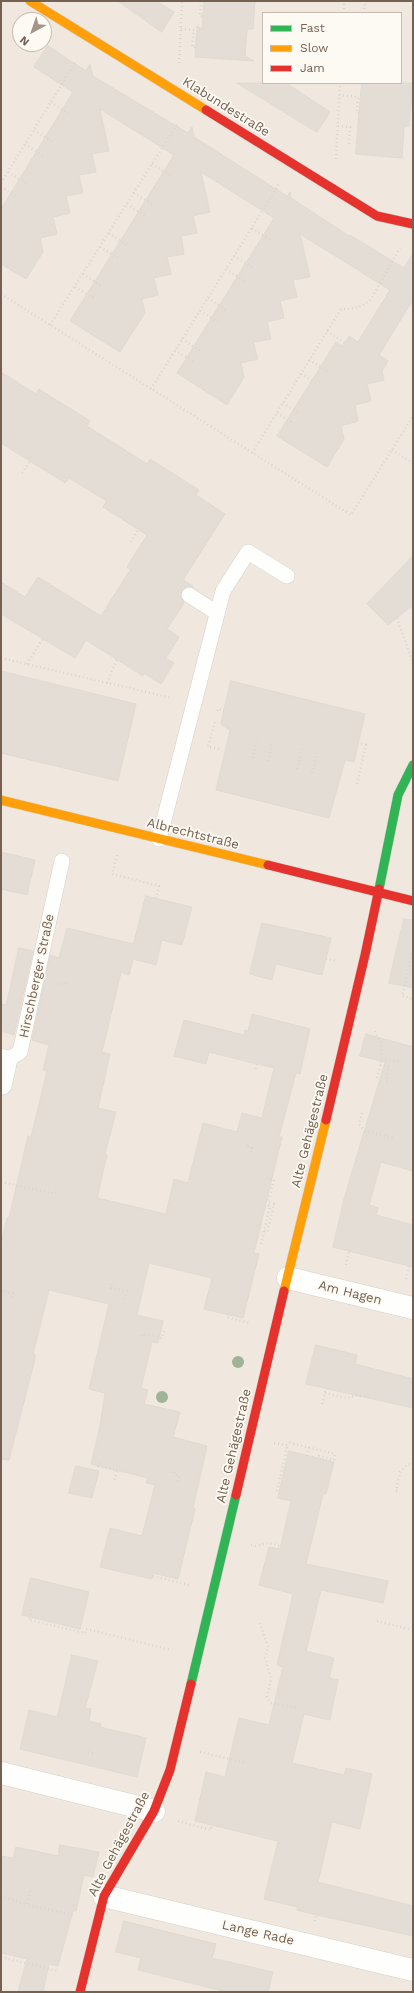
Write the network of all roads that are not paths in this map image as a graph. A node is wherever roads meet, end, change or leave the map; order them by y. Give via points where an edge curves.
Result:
1 (30, 1) edge
2 (413, 224) edge
3 (287, 576) dead end
4 (189, 595) dead end
5 (217, 614) junction
6 (413, 765) edge
7 (1, 800) edge
8 (159, 839) junction
9 (62, 861) dead end
10 (378, 893) junction
11 (413, 901) edge
12 (4, 1061) edge
13 (1, 1084) edge
14 (288, 1278) junction
15 (409, 1312) edge
16 (1, 1772) edge
17 (154, 1811) junction
18 (104, 1896) junction
19 (413, 1970) edge
20 (80, 1992) edge

1 - 2 street, Klabundestraße via 377,216
3 - 5 lane via 248,552 223,590
4 - 5 lane
5 - 8 lane
6 - 10 street via 398,795
7 - 8 street, Albrechtstraße
8 - 10 street, Albrechtstraße
9 - 12 lane, Hirschberger Straße via 20,1052
10 - 11 street, Albrechtstraße
10 - 14 street, Alte Gehägestraße
12 - 13 street, Hirschberger Straße
14 - 15 street, Am Hagen
14 - 17 street, Alte Gehägestraße via 170,1770
16 - 17 street
17 - 18 street, Alte Gehägestraße
18 - 19 street, Lange Rade
18 - 20 street, Alte Gehägestraße

